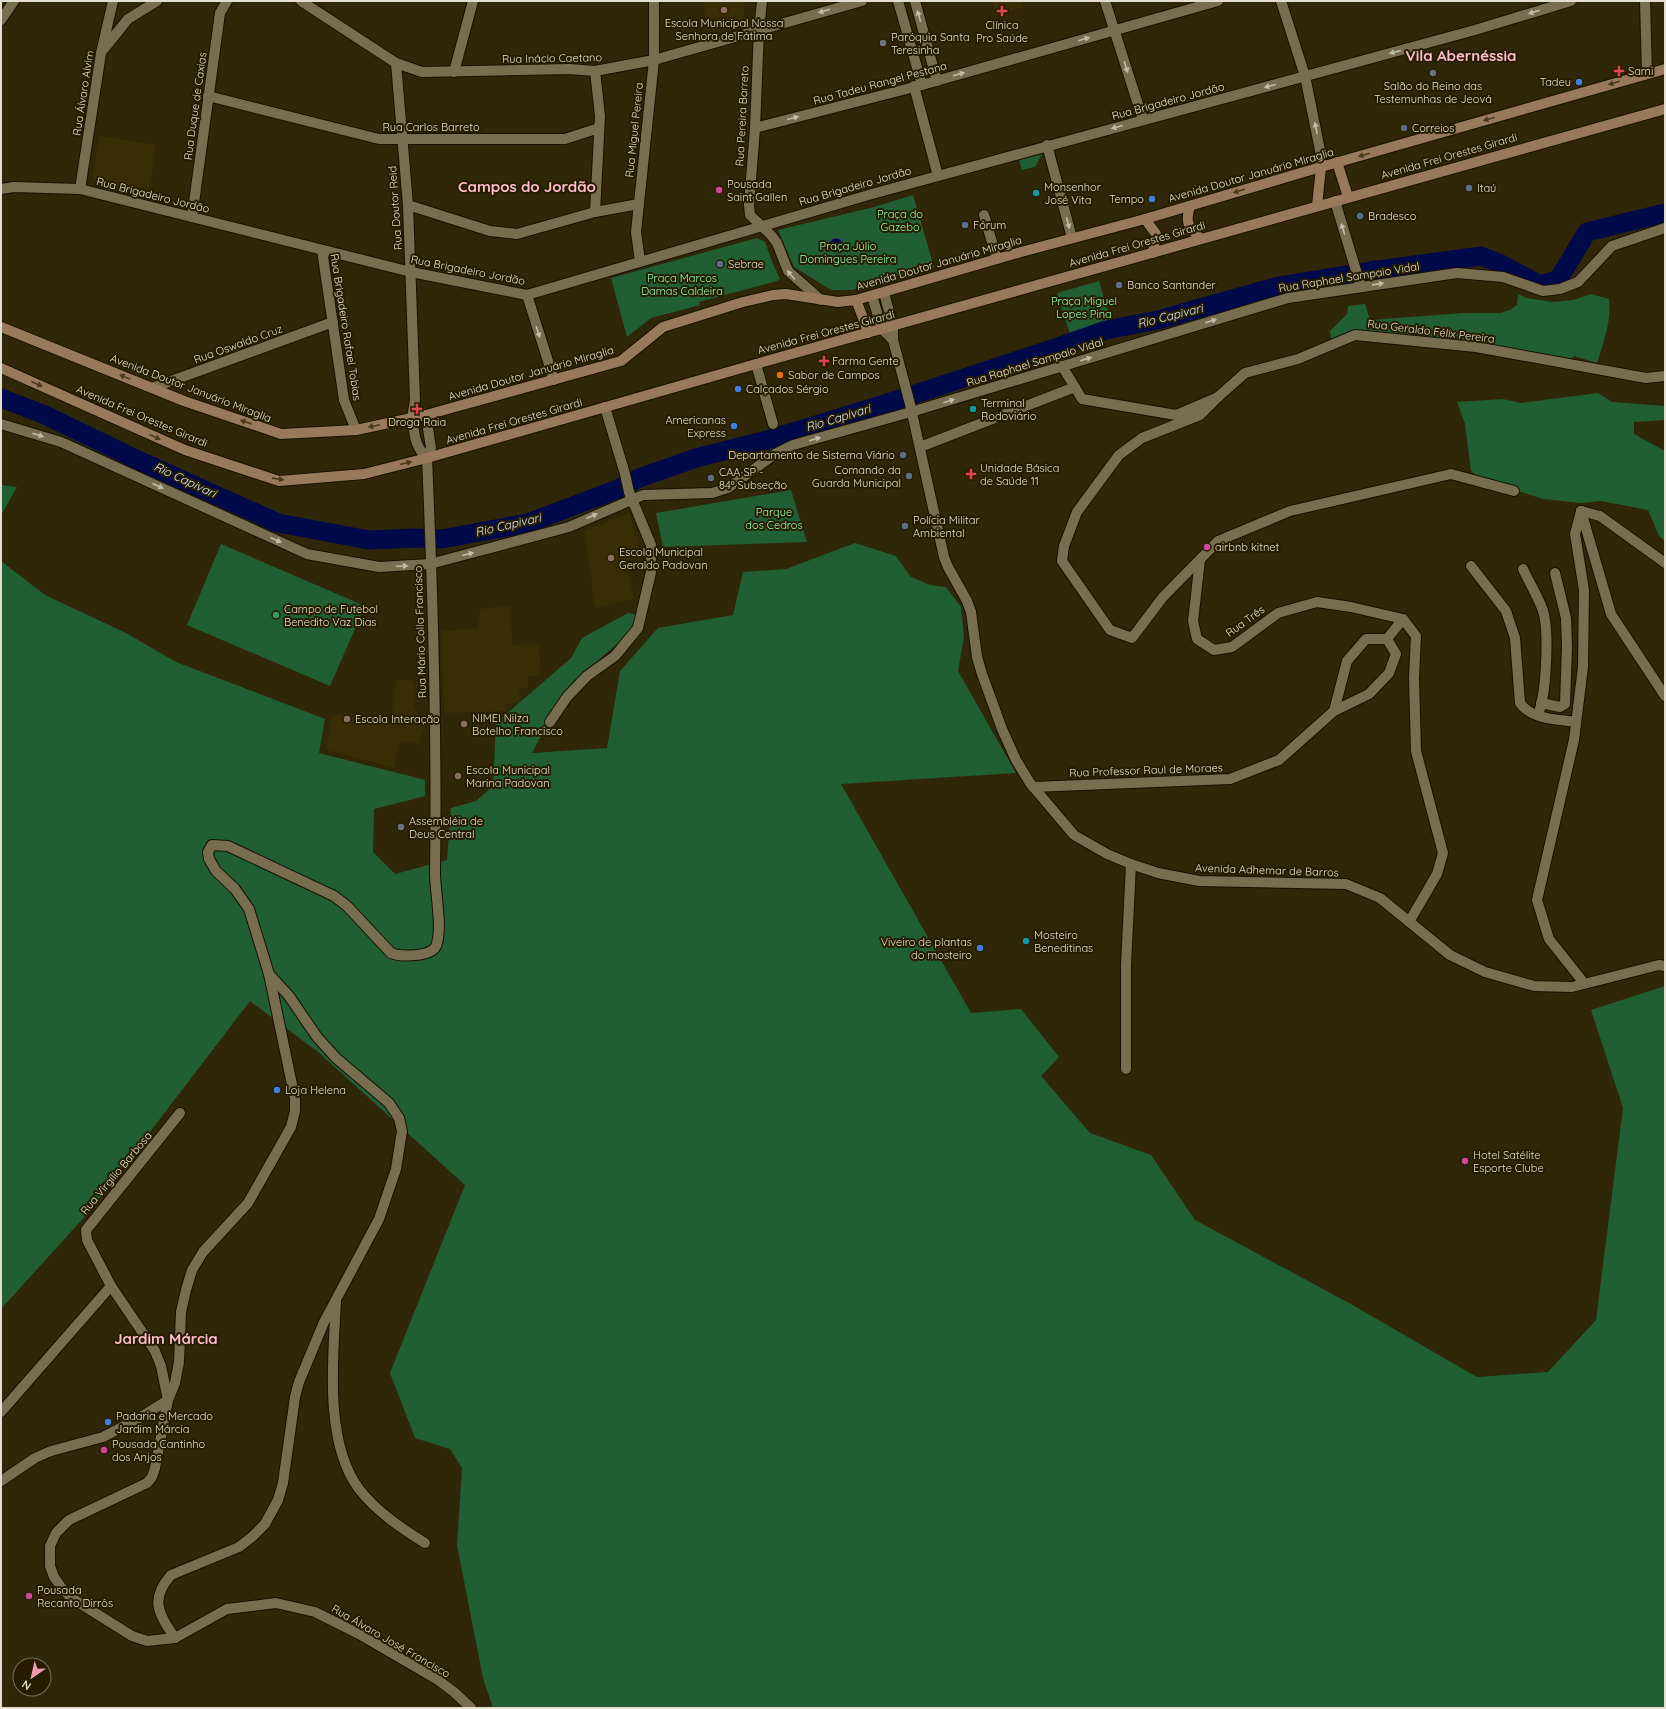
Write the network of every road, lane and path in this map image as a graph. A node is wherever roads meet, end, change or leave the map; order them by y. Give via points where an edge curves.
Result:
1 (14, 1) edge
2 (113, 1) edge
3 (157, 1) edge
4 (227, 1) edge
5 (301, 1) edge
6 (473, 1) edge
7 (654, 1) edge
8 (762, 1) edge
9 (862, 1) edge
10 (898, 1) edge
11 (915, 1) edge
12 (1104, 1) edge
13 (1218, 1) edge
14 (1281, 1) edge
15 (1571, 1) edge
16 (1645, 1) edge
17 (1, 20) edge
18 (758, 30) junction
19 (1114, 30) junction
20 (101, 53) junction
21 (654, 60) junction
22 (396, 63) junction
23 (1665, 69) edge
24 (595, 70) junction
25 (454, 72) junction
26 (1647, 73) junction
27 (1305, 76) junction
28 (938, 80) junction
29 (918, 86) junction
30 (208, 96) junction
31 (1665, 109) edge
32 (1143, 120) junction
33 (599, 128) junction
34 (755, 128) junction
35 (402, 140) junction
36 (1047, 145) junction
37 (1337, 162) junction
38 (1321, 167) junction
39 (938, 176) junction
40 (1, 189) edge
41 (80, 189) junction
42 (1348, 197) junction
43 (1335, 201) junction
44 (639, 204) junction
45 (408, 205) junction
46 (1190, 206) junction
47 (1317, 206) junction
48 (595, 212) junction
49 (984, 215) dead end
50 (192, 217) junction
51 (1145, 219) junction
52 (762, 226) junction
53 (1665, 228) edge
54 (1072, 238) junction
55 (1200, 238) junction
56 (322, 250) junction
57 (1153, 253) junction
58 (997, 259) junction
59 (640, 261) junction
60 (411, 272) junction
61 (1361, 286) junction
62 (884, 293) junction
63 (527, 295) junction
64 (872, 296) junction
65 (821, 300) junction
66 (856, 300) junction
67 (333, 322) junction
68 (893, 326) junction
69 (1, 327) edge
70 (882, 329) junction
71 (868, 333) junction
72 (893, 340) junction
73 (756, 364) junction
74 (1062, 366) junction
75 (1, 368) edge
76 (1665, 376) edge
77 (1646, 378) junction
78 (554, 380) junction
79 (1665, 384) edge
80 (1075, 387) junction
81 (152, 388) junction
82 (1218, 397) junction
83 (415, 400) junction
84 (605, 407) junction
85 (911, 408) junction
86 (426, 415) junction
87 (412, 418) junction
88 (1, 424) edge
89 (773, 424) dead end
90 (356, 430) junction
91 (920, 447) junction
92 (427, 458) junction
93 (1514, 491) dead end
94 (630, 496) junction
95 (1581, 512) junction
96 (1200, 560) junction
97 (1665, 563) edge
98 (430, 564) junction
99 (1471, 566) dead end
100 (1523, 569) dead end
101 (1556, 573) dead end
102 (1403, 619) junction
103 (1387, 639) junction
104 (1665, 696) edge
105 (1541, 704) junction
106 (1334, 711) junction
107 (1538, 716) junction
108 (550, 722) dead end
109 (1576, 722) junction
110 (1033, 787) junction
111 (1130, 864) junction
112 (1409, 922) junction
113 (1665, 966) edge
114 (269, 974) junction
115 (1584, 983) junction
116 (1126, 1068) dead end
117 (180, 1114) dead end
118 (111, 1286) junction
119 (336, 1297) junction
120 (168, 1400) junction
121 (1, 1412) edge
122 (1, 1481) edge
123 (425, 1543) dead end
124 (175, 1638) junction
125 (471, 1708) edge

1 - 17 street
2 - 20 street, Rua Álvaro Alvim
3 - 20 street via 128,19
4 - 30 street, Rua Duque de Caxias via 220,13
5 - 22 street, Rua Inácio Caetano
6 - 25 street
7 - 21 street, Rua Miguel Pereira
8 - 18 street, Rua Pereira Barreto
9 -> 18 street, Rua Inácio Caetano
10 - 29 street
28 -> 11 street
12 - 19 street
13 - 19 street, Rua Tadeu Rangel Pestana
14 - 27 street
15 -> 27 street, Rua Brigadeiro Jordão
16 - 26 street
18 - 21 street, Rua Inácio Caetano
18 - 34 street, Rua Pereira Barreto
28 -> 19 street, Rua Tadeu Rangel Pestana
19 -> 32 street
20 - 41 street, Rua Álvaro Alvim
21 - 24 street, Rua Inácio Caetano
21 - 44 street, Rua Miguel Pereira
22 - 25 street, Rua Inácio Caetano via 422,72
22 - 35 street, Rua Doutor Reid
23 - 26 main road, Avenida Doutor Januário Miraglia
24 - 25 street, Rua Inácio Caetano
24 - 33 street
26 -> 37 main road, Avenida Doutor Januário Miraglia
27 -> 32 street, Rua Brigadeiro Jordão
38 -> 27 street via 1321,155
28 - 29 street, Rua Tadeu Rangel Pestana
34 -> 29 street, Rua Tadeu Rangel Pestana
29 - 39 street
30 - 35 street, Rua Carlos Barreto via 379,139
30 - 50 street, Rua Duque de Caxias
31 - 42 main road, Avenida Frei Orestes Girardi
32 -> 36 street, Rua Brigadeiro Jordão
33 - 35 street, Rua Carlos Barreto via 565,139
33 - 48 street
34 - 52 street, Rua Pereira Barreto via 749,205 750,215
35 - 45 street, Rua Doutor Reid
36 - 39 street, Rua Brigadeiro Jordão
36 -> 54 street
37 - 38 main road, Avenida Doutor Januário Miraglia
37 - 42 main road
38 -> 46 main road, Avenida Doutor Januário Miraglia
38 - 47 main road
39 - 52 street, Rua Brigadeiro Jordão
40 - 41 street, Rua Brigadeiro Jordão
41 - 50 street, Rua Brigadeiro Jordão
42 - 43 main road, Avenida Frei Orestes Girardi
43 - 47 main road, Avenida Frei Orestes Girardi
61 -> 43 street
44 - 48 street
44 - 59 street, Rua Miguel Pereira via 636,232
45 - 48 street via 490,231 517,234
45 - 60 street, Rua Doutor Reid
46 - 51 main road, Avenida Doutor Januário Miraglia
46 - 55 main road via 1187,215 1188,225
47 - 55 main road, Avenida Frei Orestes Girardi
49 - 58 street
50 - 56 street, Rua Brigadeiro Jordão
51 - 54 main road, Avenida Doutor Januário Miraglia
51 - 57 main road via 1156,234
52 - 59 street, Rua Brigadeiro Jordão
65 -> 52 street, Rua Pereira Barreto via 788,271 777,243
61 -> 53 street, Rua Raphael Sampaio Vidal via 1457,273 1503,277 1543,291 1560,289 1578,282 1612,246
54 - 58 main road, Avenida Doutor Januário Miraglia
55 - 57 main road, Avenida Frei Orestes Girardi
56 - 60 street, Rua Brigadeiro Jordão
56 - 67 street, Rua Brigadeiro Rafael Tobias
57 - 68 main road, Avenida Frei Orestes Girardi
58 - 62 main road, Avenida Doutor Januário Miraglia
59 - 63 street, Rua Brigadeiro Jordão
60 - 63 street, Rua Brigadeiro Jordão
60 - 83 street, Rua Doutor Reid
74 -> 61 street, Rua Raphael Sampaio Vidal via 1288,298
62 - 64 main road, Avenida Doutor Januário Miraglia
62 - 68 street
63 -> 78 street
64 - 66 main road, Avenida Doutor Januário Miraglia
64 - 70 street
65 - 66 main road, Avenida Doutor Januário Miraglia
65 - 78 main road, Avenida Doutor Januário Miraglia via 786,294 743,302 663,327 621,361
66 - 71 main road
67 - 81 street, Rua Oswaldo Cruz
67 - 90 street, Rua Brigadeiro Rafael Tobias via 344,400
68 - 70 main road, Avenida Frei Orestes Girardi
68 - 72 street
81 -> 69 main road, Avenida Doutor Januário Miraglia
70 - 71 main road, Avenida Frei Orestes Girardi
70 - 72 street
71 - 73 main road, Avenida Frei Orestes Girardi
72 - 85 street, Avenida Adhemar de Barros
73 - 84 main road, Avenida Frei Orestes Girardi
73 - 89 street
74 - 80 street, Rua Geraldo Félix Pereira
85 -> 74 street, Rua Raphael Sampaio Vidal
75 -> 92 main road, Avenida Frei Orestes Girardi via 185,450 279,481 364,474
76 - 77 street, Rua Geraldo Félix Pereira
77 - 79 street
77 - 82 street, Rua Geraldo Félix Pereira via 1476,347 1355,335 1298,359 1245,373
78 - 86 main road, Avenida Doutor Januário Miraglia
80 - 82 street, Rua Geraldo Félix Pereira via 1082,399 1176,415
80 - 91 street
90 -> 81 main road, Avenida Doutor Januário Miraglia via 281,434
82 - 96 street via 1200,415 1142,438 1119,455 1077,512 1064,546 1062,561 1110,630 1132,638 1163,597
83 - 86 street
83 - 87 street, Rua Doutor Reid
84 - 92 main road, Avenida Frei Orestes Girardi
84 - 94 street
85 - 91 street, Avenida Adhemar de Barros
94 -> 85 street, Rua Raphael Sampaio Vidal via 712,493 728,488 775,454 793,445
86 - 87 main road, Avenida Doutor Januário Miraglia
86 - 92 street, Rua Mário Colla Francisco via 431,448
87 -> 90 main road, Avenida Doutor Januário Miraglia
87 - 92 street via 416,442
88 -> 98 street, Rua Raphael Sampaio Vidal via 61,442 307,554 379,567
91 - 110 street, Avenida Adhemar de Barros via 944,557 971,612 982,674 1002,729 1016,760
92 - 98 street, Rua Mário Colla Francisco
93 - 96 street via 1451,474 1290,511 1218,541
98 -> 94 street, Rua Raphael Sampaio Vidal via 569,527
94 - 108 street via 651,545 651,572 638,628 614,656 572,691
95 - 97 street via 1600,516
95 - 104 street via 1611,614
95 - 109 street via 1575,534 1584,590 1583,667
96 - 102 street, Rua Três via 1193,621 1197,639 1214,650 1232,646 1278,613 1317,602
98 - 114 street, Rua Mário Colla Francisco via 438,933 435,948 430,952 399,956 391,953 348,906 334,896 228,846 212,845 208,852 209,859 216,871 235,888 249,909
99 - 107 street via 1506,611 1515,638 1520,703 1525,710
100 - 105 street via 1546,622
101 - 105 street via 1566,618 1565,704 1560,707
102 - 103 street
102 - 112 street via 1416,636 1416,751 1443,853 1437,874
103 - 106 street via 1366,640 1347,661
103 - 106 street, Rua Professor Raul de Moraes via 1396,654 1389,673 1369,694
105 - 107 street
106 - 110 street, Rua Professor Raul de Moraes via 1279,760 1230,779
107 - 109 street
109 - 115 street via 1537,900 1549,940
110 - 111 street, Avenida Adhemar de Barros via 1074,835
111 - 112 street, Avenida Adhemar de Barros via 1198,881 1346,884 1380,898
111 - 116 street via 1126,965
112 - 115 street, Avenida Adhemar de Barros via 1450,955 1485,972 1534,986 1572,987
113 - 115 street, Avenida Adhemar de Barros via 1659,965
114 - 119 street via 336,1058 389,1103 399,1118 402,1131 396,1170 379,1219
114 - 120 street via 295,1099 295,1111 284,1142 248,1203 203,1252 192,1270 181,1312 177,1376
117 - 118 street, Rua Virgílio Barbosa via 86,1230 88,1240
118 - 120 street, Rua Virgílio Barbosa via 155,1351
118 - 121 street
119 - 123 street via 333,1386 340,1450 349,1473 379,1511
119 - 124 street via 299,1382 278,1500 264,1524 248,1541 171,1575 164,1583 159,1592 160,1615
120 - 122 street via 103,1437 35,1458
120 - 124 street, Rua Álvaro José Francisco via 152,1477 147,1483 68,1520 56,1533 50,1546 50,1566 54,1577 70,1597 132,1636 147,1641
124 - 125 street, Rua Álvaro José Francisco via 227,1610 276,1603 315,1612 359,1634 438,1680

